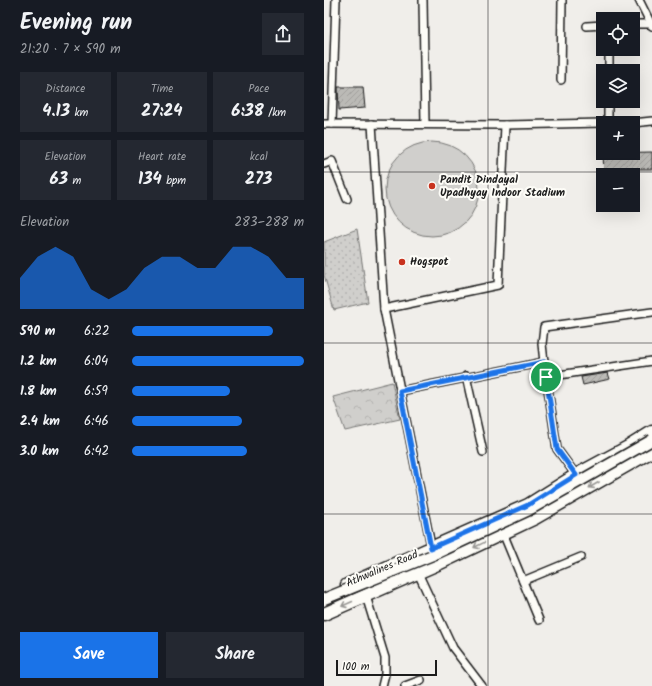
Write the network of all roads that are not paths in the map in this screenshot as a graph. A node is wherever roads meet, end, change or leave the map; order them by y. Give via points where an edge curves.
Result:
1 (336, 0) edge
2 (423, 0) edge
3 (562, 0) edge
4 (639, 0) edge
5 (640, 24) edge
6 (596, 25) edge
7 (651, 25) edge
8 (587, 26) dead end
9 (561, 80) dead end
10 (652, 121) edge
11 (640, 122) edge
12 (596, 123) edge
13 (328, 124) edge
14 (372, 124) junction
15 (425, 124) junction
16 (505, 125) junction
17 (324, 164) edge
18 (347, 198) dead end
19 (384, 309) junction
20 (652, 312) edge
21 (652, 361) edge
22 (544, 362) junction
23 (466, 376) junction
24 (546, 377) junction
25 (400, 391) junction
26 (652, 432) edge
27 (652, 440) edge
28 (483, 452) dead end
29 (652, 452) edge
30 (606, 459) junction
31 (614, 473) junction
32 (576, 475) junction
33 (503, 533) junction
34 (431, 548) junction
35 (581, 557) dead end
36 (434, 566) junction
37 (418, 573) junction
38 (523, 582) junction
39 (324, 594) edge
40 (366, 596) junction
41 (324, 599) edge
42 (324, 614) edge
43 (539, 620) dead end
44 (421, 680) dead end
45 (382, 686) edge
46 (405, 686) edge
47 (482, 686) edge

1 - 13 street
2 - 15 street
3 - 9 street
4 - 7 street
5 - 7 street
6 - 8 street
10 - 11 street
12 - 16 street
13 - 14 street
14 - 15 street
14 - 19 street
15 - 16 street
16 - 19 street via 498,285
17 - 18 street via 332,161
19 - 25 street
20 - 22 street via 544,327
21 - 24 street
22 - 23 street
22 - 24 street
23 - 25 street
23 - 28 street
24 - 32 street via 557,449
25 - 34 street
26 - 30 main road, Athwalines Road
27 - 41 main road, bridge via 529,510 435,554
29 - 31 main road, Athwalines Road
30 - 31 main road
30 - 32 main road, Athwalines Road
31 -> 33 main road, Athwalines Road
32 - 34 main road, Athwalines Road via 528,505
33 -> 36 main road, Athwalines Road
33 - 38 street
34 - 36 street
34 - 39 main road, Athwalines Road
35 - 38 street
36 - 37 main road, Athwalines Road
37 - 40 main road, Athwalines Road
37 - 47 street via 453,648
38 - 43 street
40 -> 42 main road, Athwalines Road
40 - 45 street via 385,658
44 - 46 street

